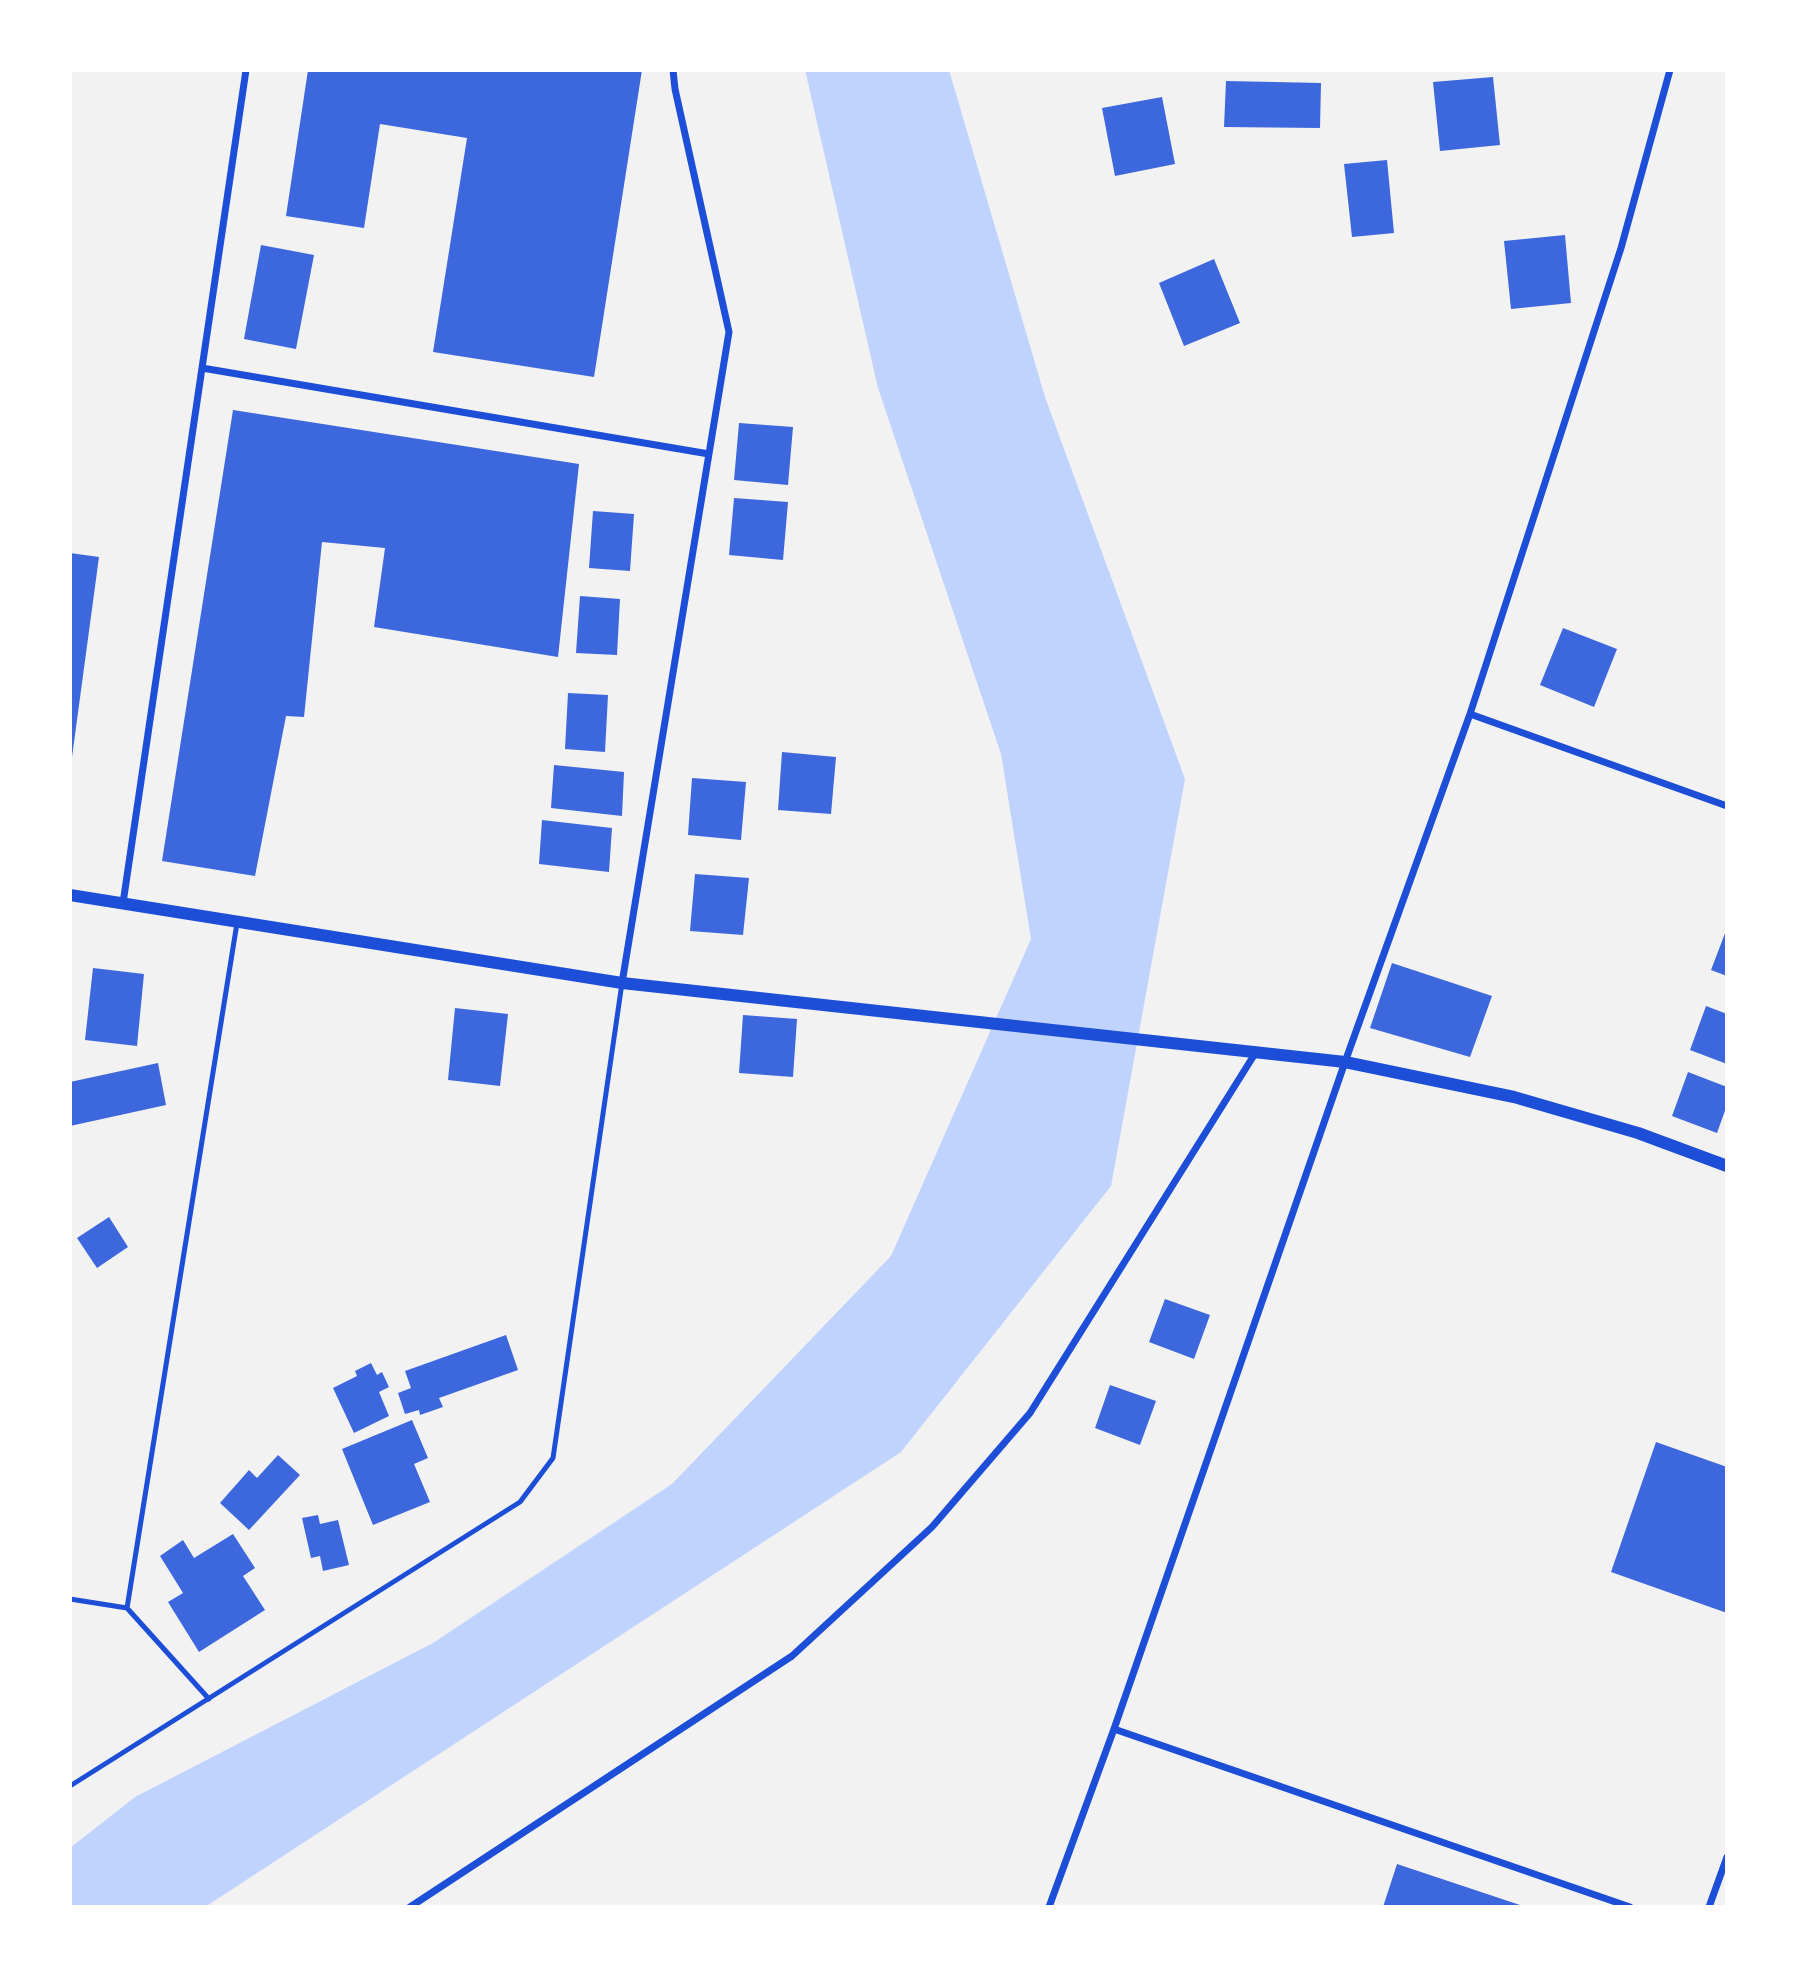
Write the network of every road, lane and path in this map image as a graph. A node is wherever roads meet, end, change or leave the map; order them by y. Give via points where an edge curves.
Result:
1 (246, 70) edge
2 (673, 70) edge
3 (1670, 70) edge
4 (202, 368) junction
5 (709, 454) junction
6 (1470, 714) junction
7 (1727, 806) edge
8 (70, 895) edge
9 (123, 903) junction
10 (237, 922) junction
11 (622, 983) junction
12 (1257, 1051) junction
13 (1345, 1062) junction
14 (1727, 1166) edge
15 (70, 1599) edge
16 (127, 1608) junction
17 (209, 1699) junction
18 (1114, 1729) junction
19 (70, 1786) edge
20 (1727, 1857) edge
21 (410, 1907) edge
22 (1049, 1907) edge
23 (1630, 1907) edge
24 (1709, 1907) edge

1 - 4 street
2 - 5 street via 729,332
3 - 6 street via 1621,248
4 - 5 street
4 - 9 street
5 - 11 street
6 - 7 street
6 - 13 street
8 - 9 street
9 - 10 street
10 - 11 street
10 - 16 lane
11 - 12 street
11 - 17 lane via 553,1458 520,1502
12 - 13 street
12 - 21 street via 1030,1413 932,1527 792,1656
13 - 14 street via 1514,1097 1638,1133
13 - 18 street
15 - 16 lane
16 - 17 lane
17 - 19 lane
18 - 22 street
18 - 23 street
20 - 24 street

